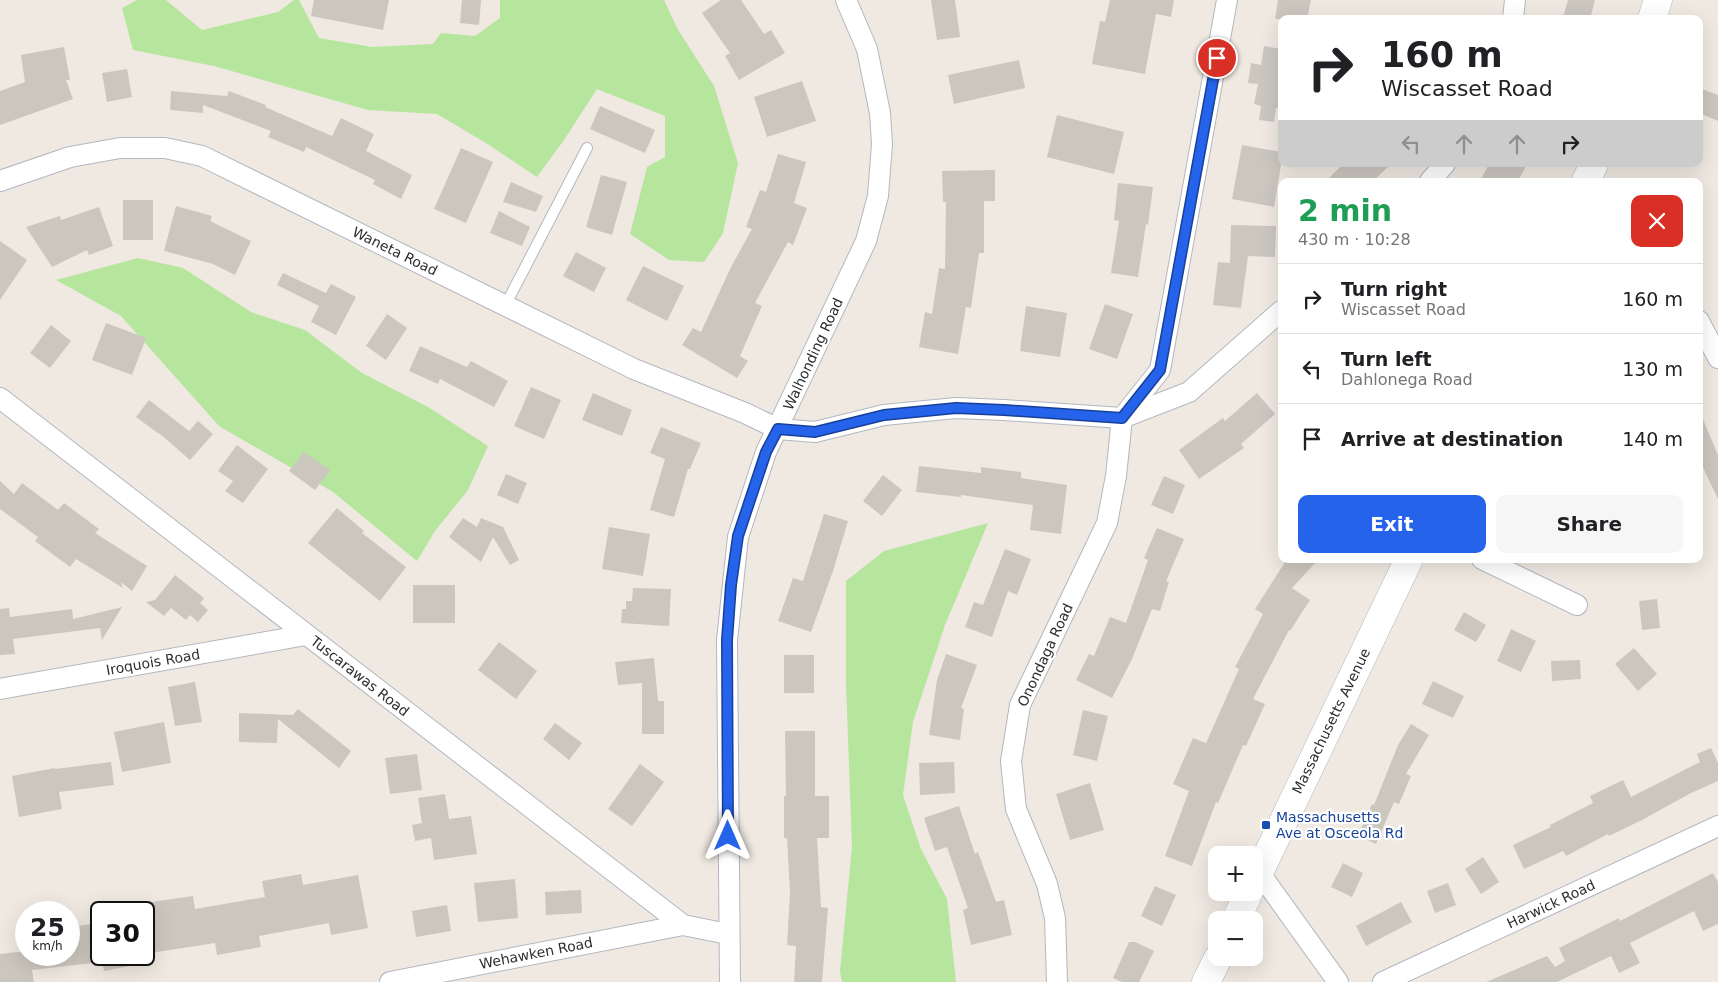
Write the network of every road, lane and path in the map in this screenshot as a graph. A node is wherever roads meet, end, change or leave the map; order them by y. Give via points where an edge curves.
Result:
1 (846, 0) edge
2 (1227, 0) edge
3 (1515, 0) edge
4 (1658, 0) edge
5 (1513, 15) edge
6 (1653, 15) edge
7 (587, 148) dead end
8 (1442, 167) edge
9 (1433, 178) edge
10 (0, 181) edge
11 (505, 306) junction
12 (1278, 314) edge
13 (1703, 329) edge
14 (1718, 358) edge
15 (0, 398) edge
16 (1122, 418) junction
17 (778, 429) junction
18 (1407, 563) edge
19 (1490, 563) edge
20 (1577, 605) dead end
21 (306, 635) junction
22 (0, 689) edge
23 (1718, 826) edge
24 (1263, 863) edge
25 (1263, 893) edge
26 (682, 925) junction
27 (728, 934) junction
28 (1214, 966) edge
29 (390, 982) edge
30 (730, 982) edge
31 (1057, 982) edge
32 (1206, 982) edge
33 (1338, 982) edge
34 (1383, 982) edge

1 - 17 street, Walhonding Road via 867,49 880,113 882,144 878,196 866,241
2 - 16 street via 1160,370
3 - 5 street
4 - 6 main road
7 - 11 lane
8 - 9 street
10 - 11 street, Waneta Road via 70,157 120,148 165,148 202,156
11 - 17 street, Waneta Road via 634,369
12 - 16 street via 1189,392
13 - 14 street
15 - 21 street, Tuscarawas Road
16 - 17 street via 956,408 884,415 815,432
16 - 31 street, Onondaga Road via 1107,524 1020,705 1011,761 1016,809 1047,884 1054,918
17 - 27 street, Walhonding Road via 766,452 738,536 731,585 727,640
18 - 24 main road, Massachusetts Avenue
19 - 20 street
21 - 22 street, Iroquois Road
21 - 26 street, Tuscarawas Road
23 - 34 street, Harwick Road
25 - 33 street
26 - 27 street, Tuscarawas Road
26 - 29 street, Wehawken Road
27 - 30 street, Walhonding Road
28 - 32 main road

